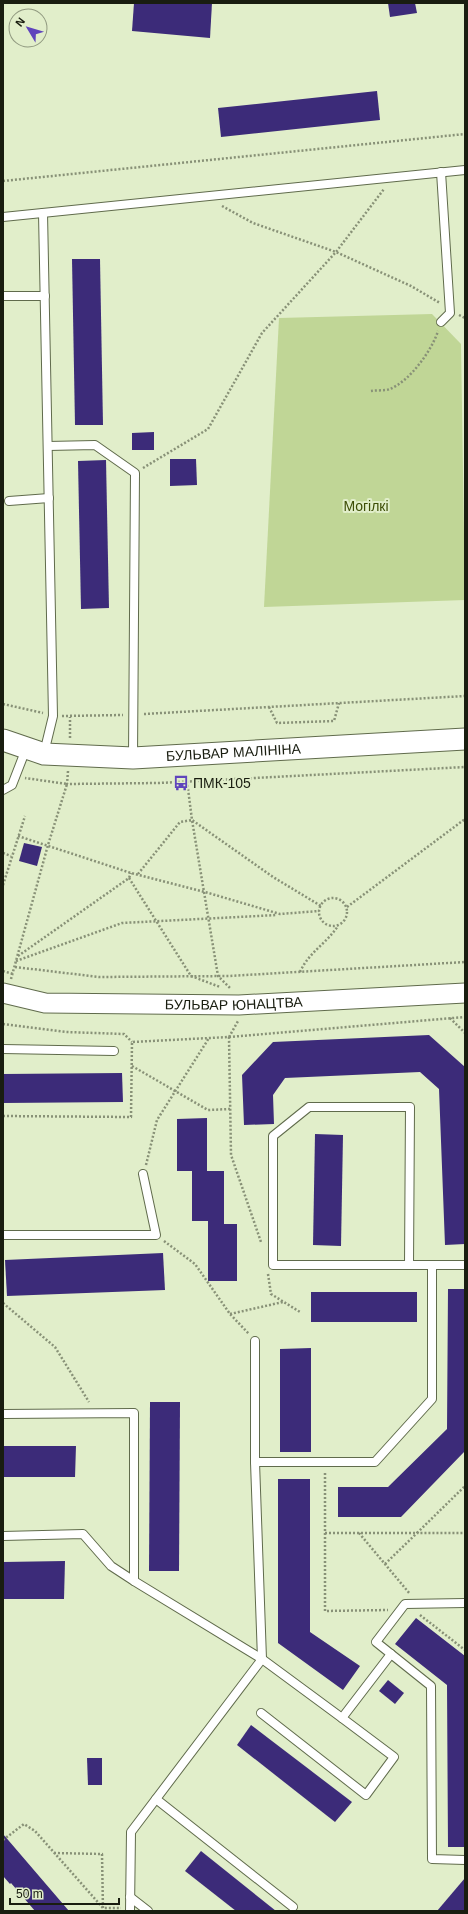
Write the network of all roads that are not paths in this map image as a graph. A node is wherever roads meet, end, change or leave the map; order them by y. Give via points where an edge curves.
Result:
1 (465, 170) edge
2 (441, 172) junction
3 (43, 213) junction
4 (3, 217) edge
5 (3, 296) edge
6 (45, 296) junction
7 (441, 322) road end
8 (48, 446) junction
9 (49, 498) junction
10 (9, 502) dead end
11 (465, 739) edge
12 (3, 740) edge
13 (35, 751) junction
14 (133, 758) junction
15 (3, 790) edge
16 (465, 993) edge
17 (5, 994) edge
18 (3, 1049) edge
19 (114, 1051) dead end
20 (143, 1174) road end
21 (3, 1235) edge
22 (409, 1265) junction
23 (432, 1265) junction
24 (465, 1265) edge
25 (255, 1341) road end
26 (3, 1414) edge
27 (255, 1462) junction
28 (3, 1536) edge
29 (134, 1581) junction
30 (465, 1603) edge
31 (391, 1654) junction
32 (262, 1659) junction
33 (261, 1713) dead end
34 (342, 1718) junction
35 (156, 1799) junction
36 (465, 1860) edge
37 (130, 1897) junction
38 (293, 1908) dead end
39 (130, 1909) edge
40 (148, 1911) edge

1 - 2 lane
2 - 3 lane
2 - 7 lane via 450,309 450,313
3 - 4 lane
3 - 6 lane
5 - 6 lane
6 - 8 lane
8 - 9 lane
8 - 14 lane via 95,445 135,473
9 - 10 lane
9 - 13 lane via 53,716
11 - 14 main road, БУЛЬВАР МАЛІНІНА
12 - 13 main road, БУЛЬВАР МАЛІНІНА
13 - 14 main road, БУЛЬВАР МАЛІНІНА
13 - 15 lane via 12,785
16 - 17 street, БУЛЬВАР ЮНАЦТВА via 239,1005 45,1003
18 - 19 lane
20 - 21 lane via 156,1235
22 - 22 lane via 410,1107 309,1107 273,1136 273,1265
22 - 23 lane
23 - 24 lane
23 - 27 lane via 432,1399 375,1462
25 - 27 lane
26 - 29 lane via 134,1412
27 - 32 lane
28 - 29 lane via 83,1534 111,1566
29 - 32 lane
30 - 31 lane via 403,1606 376,1642
31 - 34 lane
31 - 36 lane via 431,1686 432,1859
32 - 34 lane
32 - 35 lane
33 - 34 lane via 366,1795 394,1757
35 - 37 lane via 131,1832
35 - 38 lane
37 - 39 lane
37 - 40 lane

